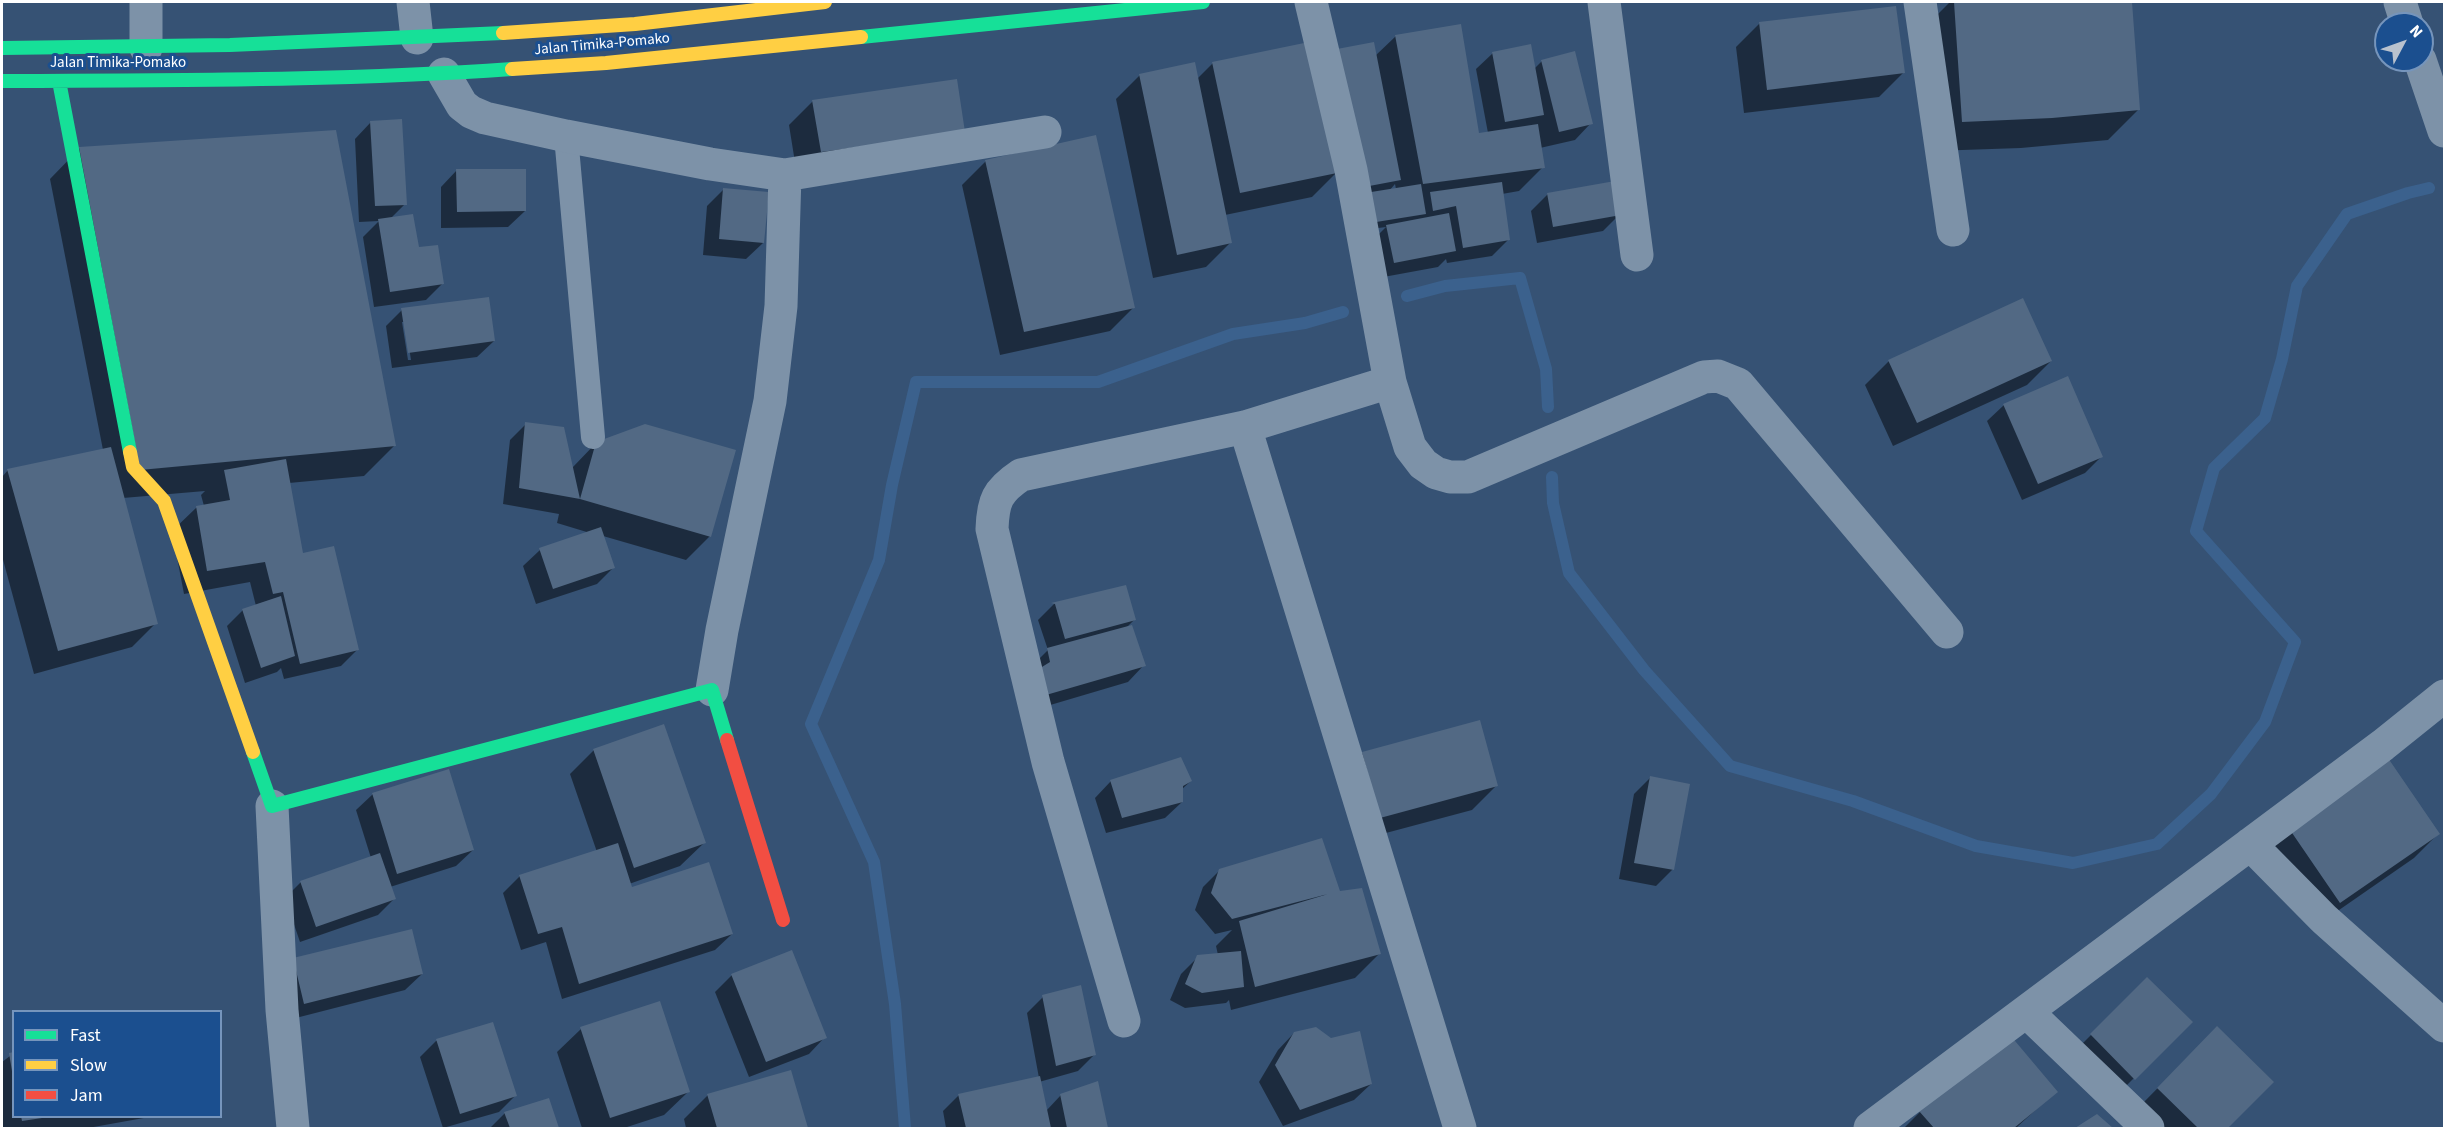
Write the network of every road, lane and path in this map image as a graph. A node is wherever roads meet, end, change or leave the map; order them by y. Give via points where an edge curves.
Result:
1 (146, 2) edge
2 (413, 2) edge
3 (825, 2) edge
4 (1203, 2) edge
5 (1311, 2) edge
6 (1604, 2) edge
7 (1920, 2) edge
8 (738, 6) edge
9 (417, 38) junction
10 (2, 48) edge
11 (146, 48) junction
12 (2424, 72) edge
13 (444, 74) junction
14 (2, 81) edge
15 (58, 81) junction
16 (2445, 131) edge
17 (1045, 132) dead end
18 (566, 136) junction
19 (785, 175) junction
20 (1953, 230) dead end
21 (1637, 255) dead end
22 (1390, 382) junction
23 (1245, 427) junction
24 (593, 437) dead end
25 (1947, 632) dead end
26 (712, 690) junction
27 (2445, 696) edge
28 (272, 806) junction
29 (2250, 844) junction
30 (783, 920) dead end
31 (2027, 1012) junction
32 (1124, 1021) dead end
33 (2445, 1026) edge
34 (293, 1128) edge
35 (1460, 1128) edge
36 (1870, 1128) edge
37 (2148, 1128) edge

1 - 11 street
2 - 9 street
3 - 8 main road, Jalan Timika-Pomako
4 - 13 main road, Jalan Timika-Pomako via 606,63
5 - 22 street via 1351,170
6 - 21 street
7 - 20 street
8 - 9 main road, Jalan Timika-Pomako via 612,26
9 - 11 main road, Jalan Timika-Pomako
10 - 11 main road, Jalan Timika-Pomako
12 - 16 street
13 - 15 main road, Jalan Timika-Pomako
13 - 18 street via 462,105 471,112
14 - 15 main road, Jalan Timika-Pomako
15 - 28 main road via 133,467 164,501
17 - 19 street
18 - 19 street
18 - 24 lane
19 - 26 street via 781,306 770,401
22 - 23 street
22 - 25 street via 1410,447 1423,464 1450,477 1468,477 1704,376 1718,376 1738,384
23 - 32 street via 1021,475 1003,487 993,508 992,529 1048,762
23 - 35 street
26 - 28 main road
26 - 30 main road
27 - 29 street
28 - 34 street via 282,1010
29 - 31 street
29 - 33 street via 2324,919
31 - 36 street
31 - 37 street

